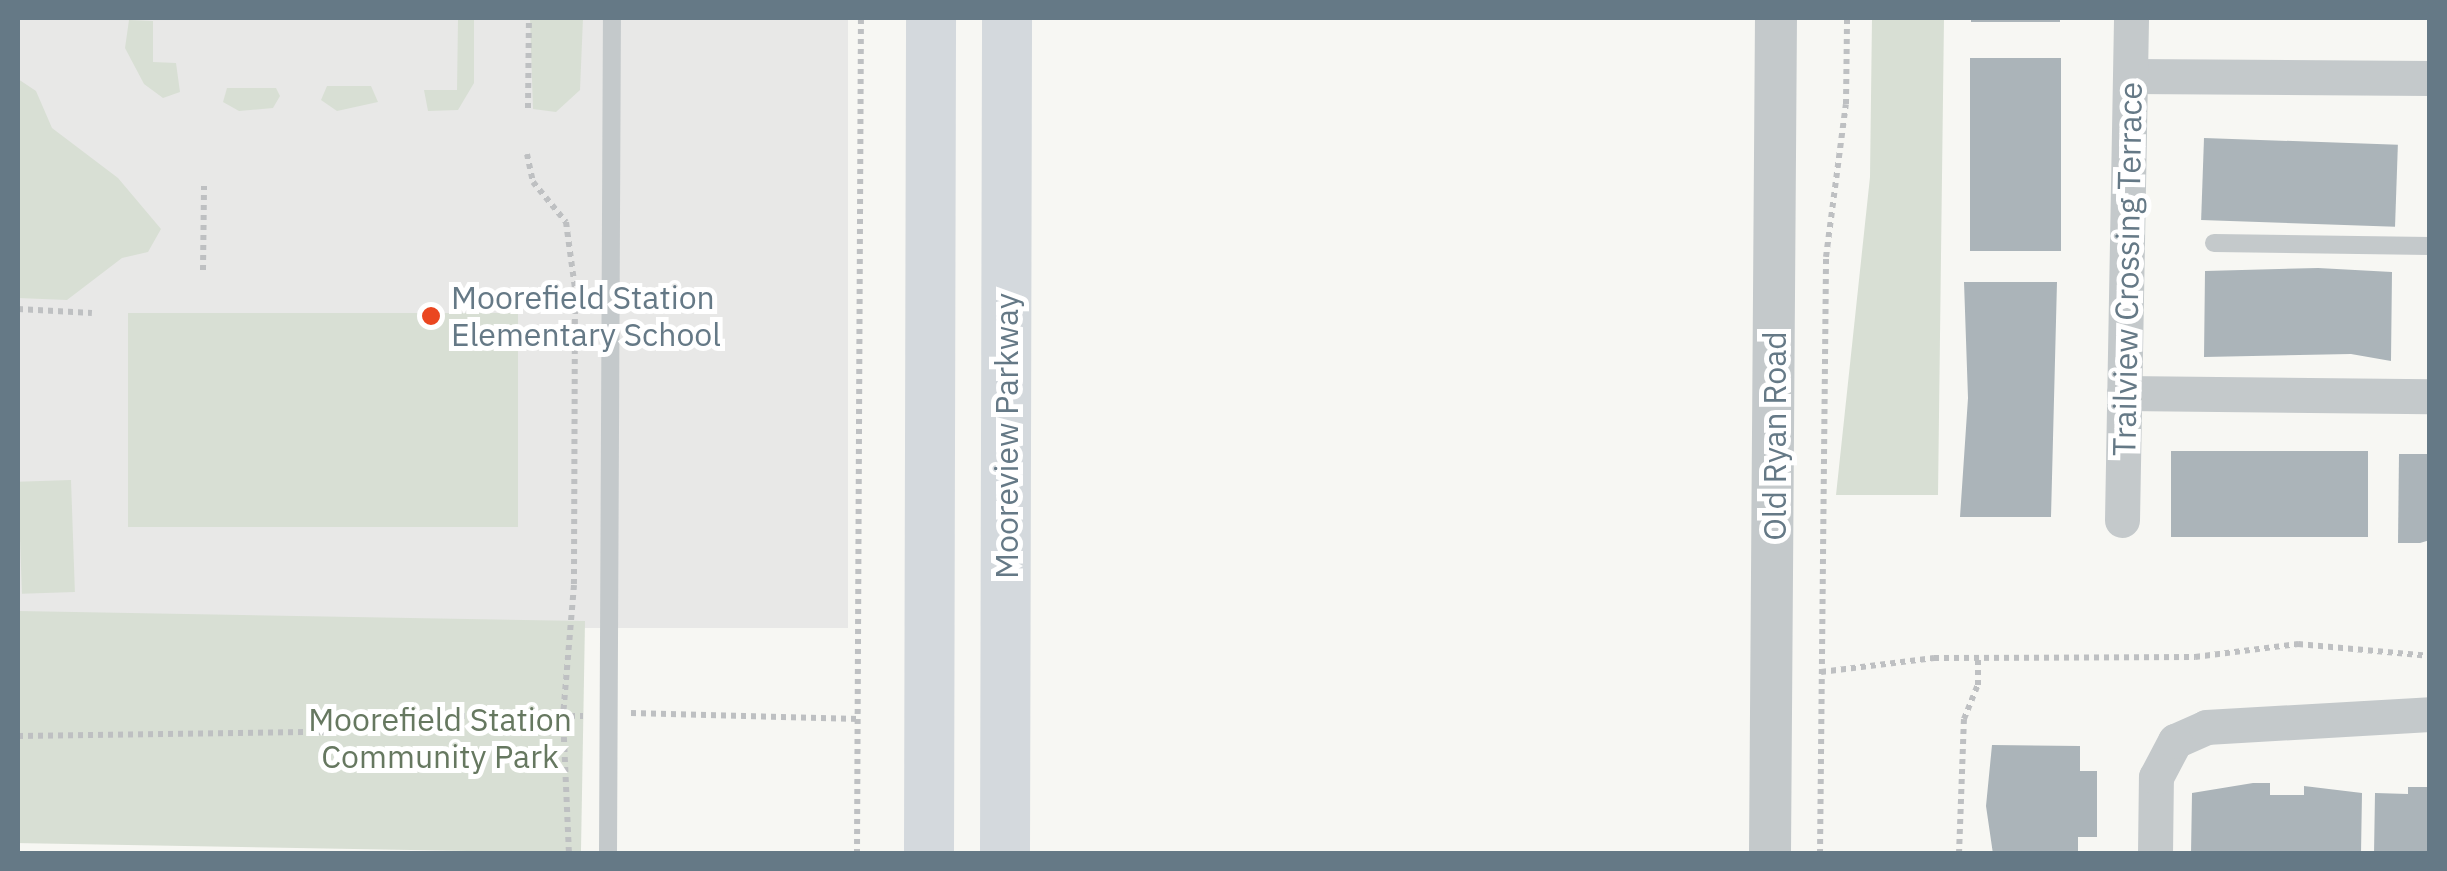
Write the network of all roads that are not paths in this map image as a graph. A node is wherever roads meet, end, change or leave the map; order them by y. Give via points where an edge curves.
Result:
1 (612, 18) edge
2 (932, 18) edge
3 (1007, 18) edge
4 (1776, 18) edge
5 (2131, 18) edge
6 (2131, 76) junction
7 (2430, 78) edge
8 (2214, 243) dead end
9 (2430, 246) edge
10 (2124, 393) junction
11 (2430, 396) edge
12 (2122, 520) dead end
13 (2430, 714) edge
14 (608, 854) edge
15 (930, 854) edge
16 (1005, 854) edge
17 (1770, 854) edge
18 (2155, 854) edge

1 - 14 lane
2 - 15 main road
3 - 16 main road, Mooreview Parkway
4 - 17 street, Old Ryan Road
5 - 6 street, Trailview Crossing Terrace
6 - 7 street
6 - 10 street, Trailview Crossing Terrace
8 - 9 lane
10 - 11 street
10 - 12 street, Trailview Crossing Terrace
13 - 18 street via 2206,727 2175,742 2156,777

